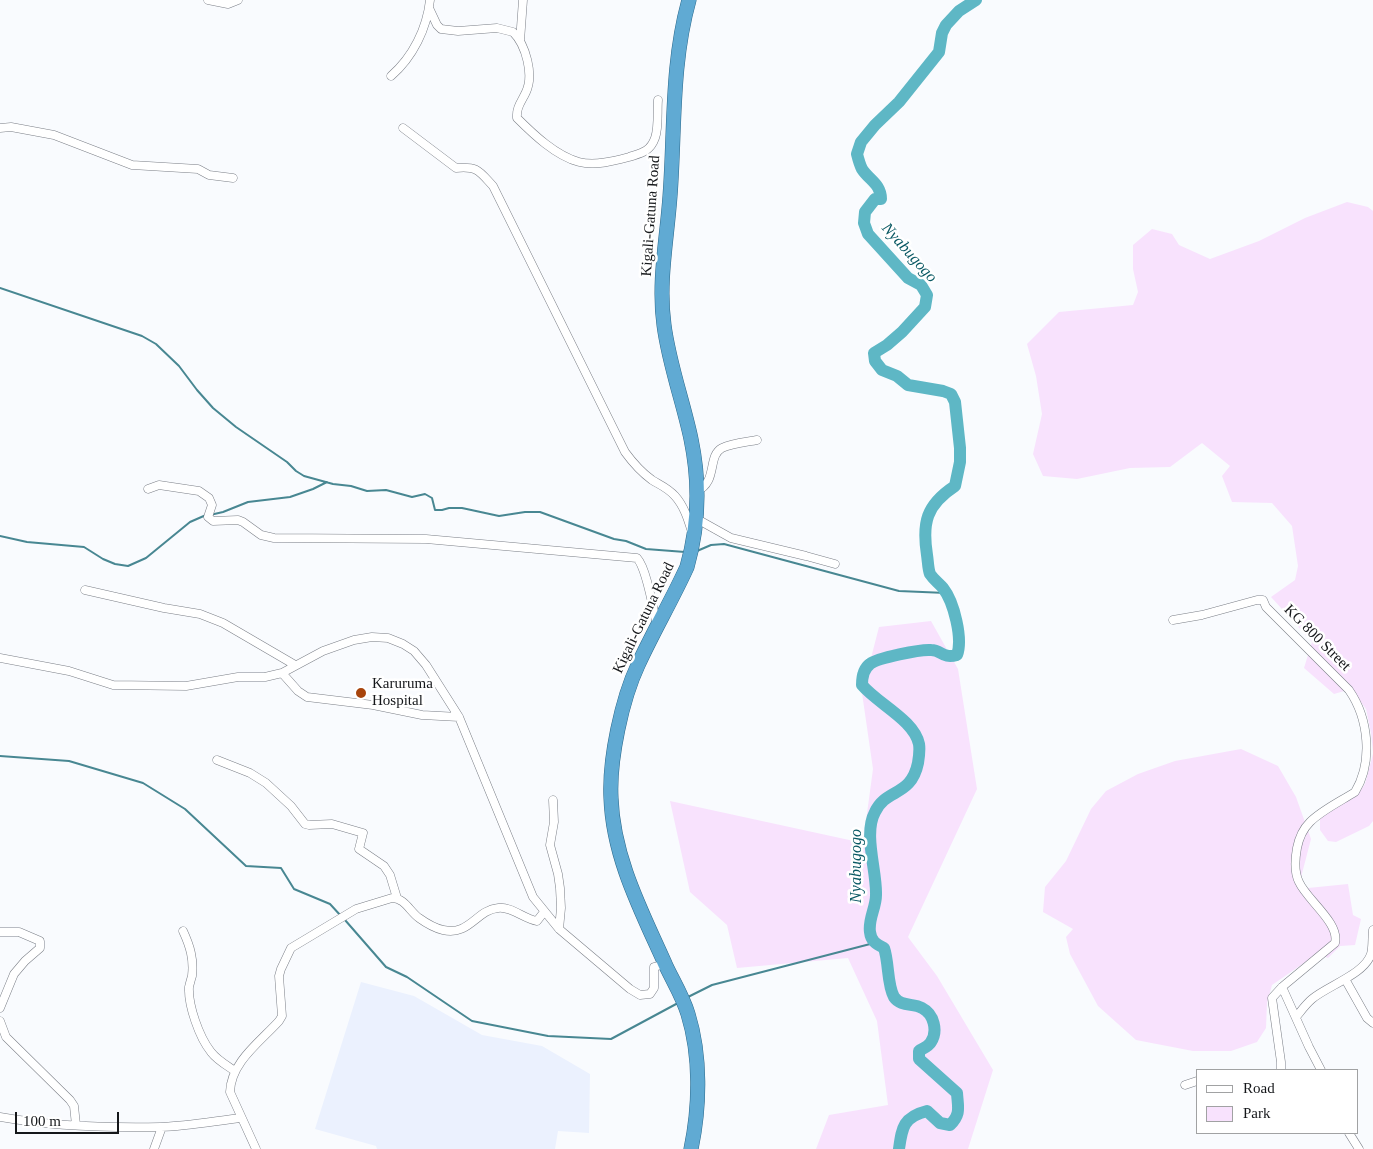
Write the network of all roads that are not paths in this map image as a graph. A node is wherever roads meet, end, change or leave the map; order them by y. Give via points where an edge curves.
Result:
1 (208, 0) edge
2 (238, 0) edge
3 (523, 0) edge
4 (689, 0) edge
5 (430, 4) edge
6 (520, 41) junction
7 (392, 76) dead end
8 (658, 100) dead end
9 (0, 128) edge
10 (403, 128) dead end
11 (233, 178) dead end
12 (757, 440) dead end
13 (148, 489) dead end
14 (697, 491) junction
15 (697, 519) junction
16 (694, 538) junction
17 (835, 564) dead end
18 (85, 590) dead end
19 (1173, 620) dead end
20 (657, 626) junction
21 (0, 658) edge
22 (295, 665) junction
23 (282, 672) junction
24 (459, 717) junction
25 (217, 760) dead end
26 (553, 800) dead end
27 (397, 898) junction
28 (544, 912) junction
29 (559, 929) junction
30 (1373, 930) edge
31 (183, 931) dead end
32 (0, 932) edge
33 (665, 964) junction
34 (1345, 980) junction
35 (1282, 987) junction
36 (0, 1008) edge
37 (1296, 1017) junction
38 (0, 1021) edge
39 (1373, 1022) edge
40 (1280, 1069) edge
41 (1320, 1069) edge
42 (235, 1071) junction
43 (1196, 1081) edge
44 (1185, 1085) dead end
45 (0, 1117) edge
46 (241, 1118) junction
47 (76, 1125) junction
48 (162, 1127) junction
49 (1350, 1134) edge
50 (154, 1149) edge
51 (256, 1149) edge
52 (691, 1149) edge
53 (1358, 1149) edge

1 - 2 street via 228,4
3 - 6 street
4 - 14 highway, Kigali-Gatuna Road via 677,62 662,294 663,324 691,439
5 - 6 street via 441,29 502,29 513,32
5 - 7 street via 415,46
6 - 8 street via 529,69 528,90 516,111 517,118 553,148 580,162 620,160 640,155 650,147 655,137
9 - 11 street via 54,134 132,165 198,169 209,175
10 - 16 street via 456,168 477,169 493,186 624,452 637,468 674,495 681,504
12 - 14 street via 718,452 708,482
13 - 20 street via 159,485 198,492 209,498 212,505 210,519 238,520 267,537 426,539 637,558 645,574
14 - 15 highway, Kigali-Gatuna Road
15 - 16 highway, Kigali-Gatuna Road
15 - 17 street via 731,538
16 - 20 highway, Kigali-Gatuna Road via 687,567
18 - 22 street via 200,614 223,623
19 - 35 street, KG 800 Street via 1263,600 1266,607 1349,690 1367,727 1369,762 1360,786 1312,819 1296,850 1299,882 1333,928 1336,937 1334,943
20 - 33 highway, Kigali-Gatuna Road via 630,682 613,761 611,797 624,869
21 - 23 street via 126,686 186,686
22 - 23 street
22 - 24 street via 354,640 388,638 414,651 426,664
23 - 24 street via 307,697 422,715
24 - 28 street via 532,897
25 - 27 street via 266,783 291,806 304,824 332,824 363,833 359,849 387,870
26 - 29 street via 550,845 560,888
27 - 28 street via 418,918 444,930 457,931 496,908 503,907 537,921
27 - 42 street via 356,909 291,948 279,976 282,1016
28 - 29 street
29 - 33 street via 640,995 650,994 654,988 654,967
30 - 34 street via 1368,960
31 - 42 street via 190,946 192,962 190,1002 201,1034 211,1052
32 - 36 street via 20,932 40,941 40,948 14,974
33 - 52 highway, Kigali-Gatuna Road via 688,1012 694,1037 697,1106
34 - 37 street via 1324,990
34 - 39 street via 1367,1018
35 - 37 street
35 - 40 street, KG 800 Street via 1272,998
37 - 41 street
38 - 47 street via 6,1036 70,1100
42 - 46 street via 230,1092
43 - 44 street
45 - 47 street
46 - 48 street
46 - 51 street
47 - 48 street
48 - 50 street
49 - 53 street

